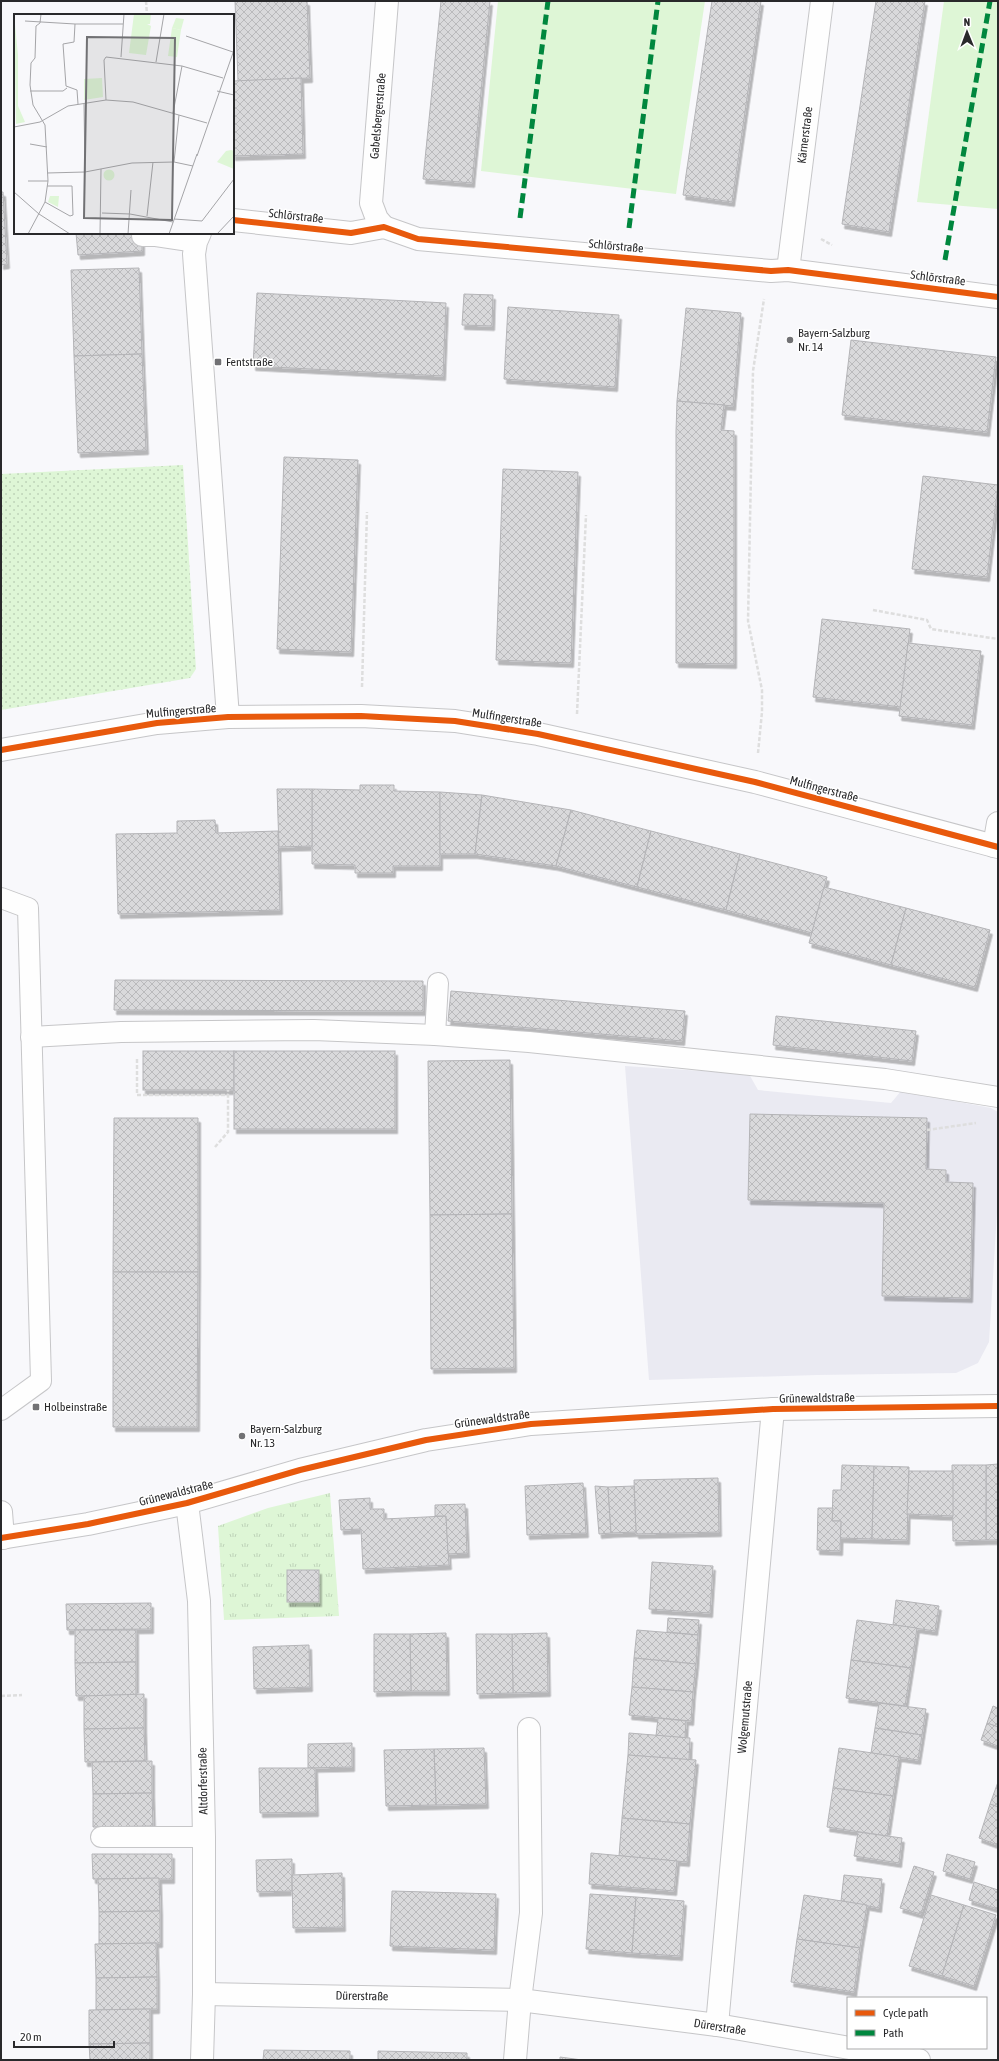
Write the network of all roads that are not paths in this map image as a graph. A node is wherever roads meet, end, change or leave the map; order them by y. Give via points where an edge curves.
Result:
1 (387, 1) edge
2 (822, 1) edge
3 (234, 220) edge
4 (384, 227) junction
5 (142, 236) dead end
6 (198, 237) edge
7 (780, 270) junction
8 (998, 297) edge
9 (228, 717) junction
10 (1, 750) edge
11 (998, 823) edge
12 (996, 846) edge
13 (1, 898) edge
14 (438, 983) dead end
15 (434, 1034) junction
16 (31, 1037) junction
17 (998, 1097) edge
18 (998, 1406) edge
19 (773, 1409) junction
20 (1, 1410) edge
21 (187, 1503) junction
22 (1, 1512) edge
23 (2, 1538) edge
24 (529, 1729) dead end
25 (101, 1837) dead end
26 (204, 1837) junction
27 (204, 1994) junction
28 (520, 2000) junction
29 (716, 2025) junction
30 (847, 2048) edge
31 (855, 2049) edge
32 (202, 2060) edge
33 (515, 2060) edge
34 (919, 2060) edge

1 - 4 street, Gabelsbergerstraße via 371,204 376,220
2 - 7 street, Kärnerstraße
3 - 4 street, Schlörstraße via 351,233
4 - 7 street, Schlörstraße via 418,239
5 - 6 lane
6 - 9 street via 194,254
7 - 8 street, Schlörstraße
9 - 10 street, Mulfingerstraße via 157,723
9 - 12 street, Mulfingerstraße via 361,716 455,721 538,734 755,782
11 - 12 street
13 - 16 lane via 28,908
14 - 15 lane
15 - 16 lane via 314,1038 129,1032
15 - 17 lane via 884,1079
16 - 20 lane via 41,1380
18 - 19 street, Grünewaldstraße
19 - 21 street, Grünewaldstraße via 531,1424 426,1440 300,1470
19 - 29 street, Wolgemutstraße
21 - 23 street, Grünewaldstraße via 88,1524
21 - 26 street, Altdorferstraße via 199,1601
22 - 23 street
24 - 28 street via 531,1913
25 - 26 lane
26 - 27 street, Altdorferstraße
27 - 28 street, Dürerstraße
27 - 32 street, Altdorferstraße
28 - 29 street, Dürerstraße
28 - 33 street
29 - 30 street, Dürerstraße
31 - 34 street, Dürerstraße

